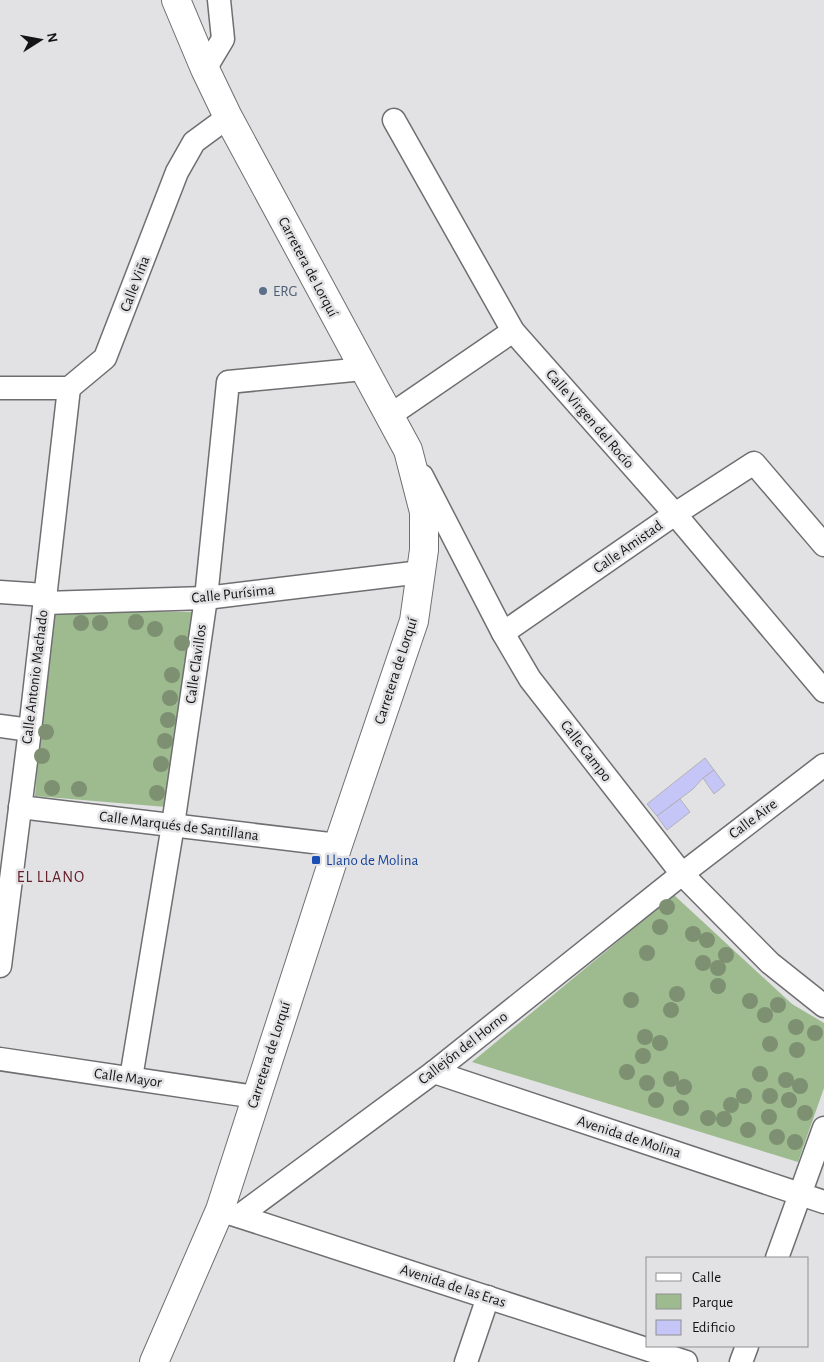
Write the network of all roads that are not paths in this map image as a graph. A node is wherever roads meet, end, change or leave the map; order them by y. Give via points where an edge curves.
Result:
1 (176, 0) edge
2 (219, 0) edge
3 (205, 69) junction
4 (228, 118) junction
5 (394, 120) dead end
6 (513, 331) junction
7 (364, 369) junction
8 (0, 388) edge
9 (69, 388) junction
10 (389, 416) junction
11 (408, 450) junction
12 (675, 514) junction
13 (824, 545) edge
14 (421, 572) junction
15 (0, 592) edge
16 (206, 598) junction
17 (45, 599) junction
18 (503, 633) junction
19 (824, 691) edge
20 (0, 726) edge
21 (30, 730) junction
22 (824, 765) edge
23 (20, 807) junction
24 (173, 825) junction
25 (338, 845) junction
26 (682, 874) junction
27 (0, 966) edge
28 (824, 1006) edge
29 (0, 1059) edge
30 (434, 1072) junction
31 (131, 1078) junction
32 (256, 1097) junction
33 (824, 1128) edge
34 (799, 1194) junction
35 (824, 1202) edge
36 (229, 1213) junction
37 (777, 1257) edge
38 (488, 1297) junction
39 (747, 1347) edge
40 (154, 1362) edge
41 (466, 1362) edge
42 (686, 1362) edge
43 (742, 1362) edge

1 - 3 main road, Carretera de Lorquí
2 - 3 street via 223,39
3 - 4 main road, Carretera de Lorquí
4 - 7 main road, Carretera de Lorquí
4 - 9 street, Calle Viña via 194,142 177,172 105,358
5 - 6 street, Calle Virgen del Rocío
6 - 10 street
6 - 12 street, Calle Virgen del Rocío
7 - 10 main road, Carretera de Lorquí
7 - 16 street, Calle Clavillos via 228,382
8 - 9 street
9 - 17 street, Calle Antonio Machado
10 - 11 main road, Carretera de Lorquí
11 - 14 main road, Carretera de Lorquí via 424,512
11 - 18 street, Calle Campo
12 - 13 street, Calle Amistad via 754,464
12 - 18 street, Calle Amistad
12 - 19 street, Calle Virgen del Rocío
14 - 16 street, Calle Purísima
14 - 25 main road, Carretera de Lorquí via 414,622
15 - 17 street, Calle Purísima
16 - 17 street, Calle Purísima
16 - 24 street, Calle Clavillos
17 - 21 street, Calle Antonio Machado
18 - 26 street, Calle Campo via 530,679
20 - 21 street
21 - 23 street, Calle Antonio Machado
22 - 26 street, Calle Aire
23 - 24 street, Calle Marqués de Santillana
23 - 27 street, Calle Antonio Machado
24 - 25 street, Calle Marqués de Santillana
24 - 31 street, Calle Clavillos
25 - 32 main road, Carretera de Lorquí
26 - 28 street, Calle Campo via 770,963
26 - 30 street, Callejón del Horno
29 - 31 street, Calle Mayor
30 - 34 street, Avenida de Molina
30 - 36 street, Callejón del Horno
31 - 32 street, Calle Mayor
32 - 36 main road, Carretera de Lorquí
33 - 34 street
34 - 35 street, Avenida de Molina
34 - 37 street
36 - 38 street, Avenida de las Eras
36 - 40 main road, Carretera de Lorquí
38 - 41 street
38 - 42 street, Avenida de las Eras
39 - 43 street

